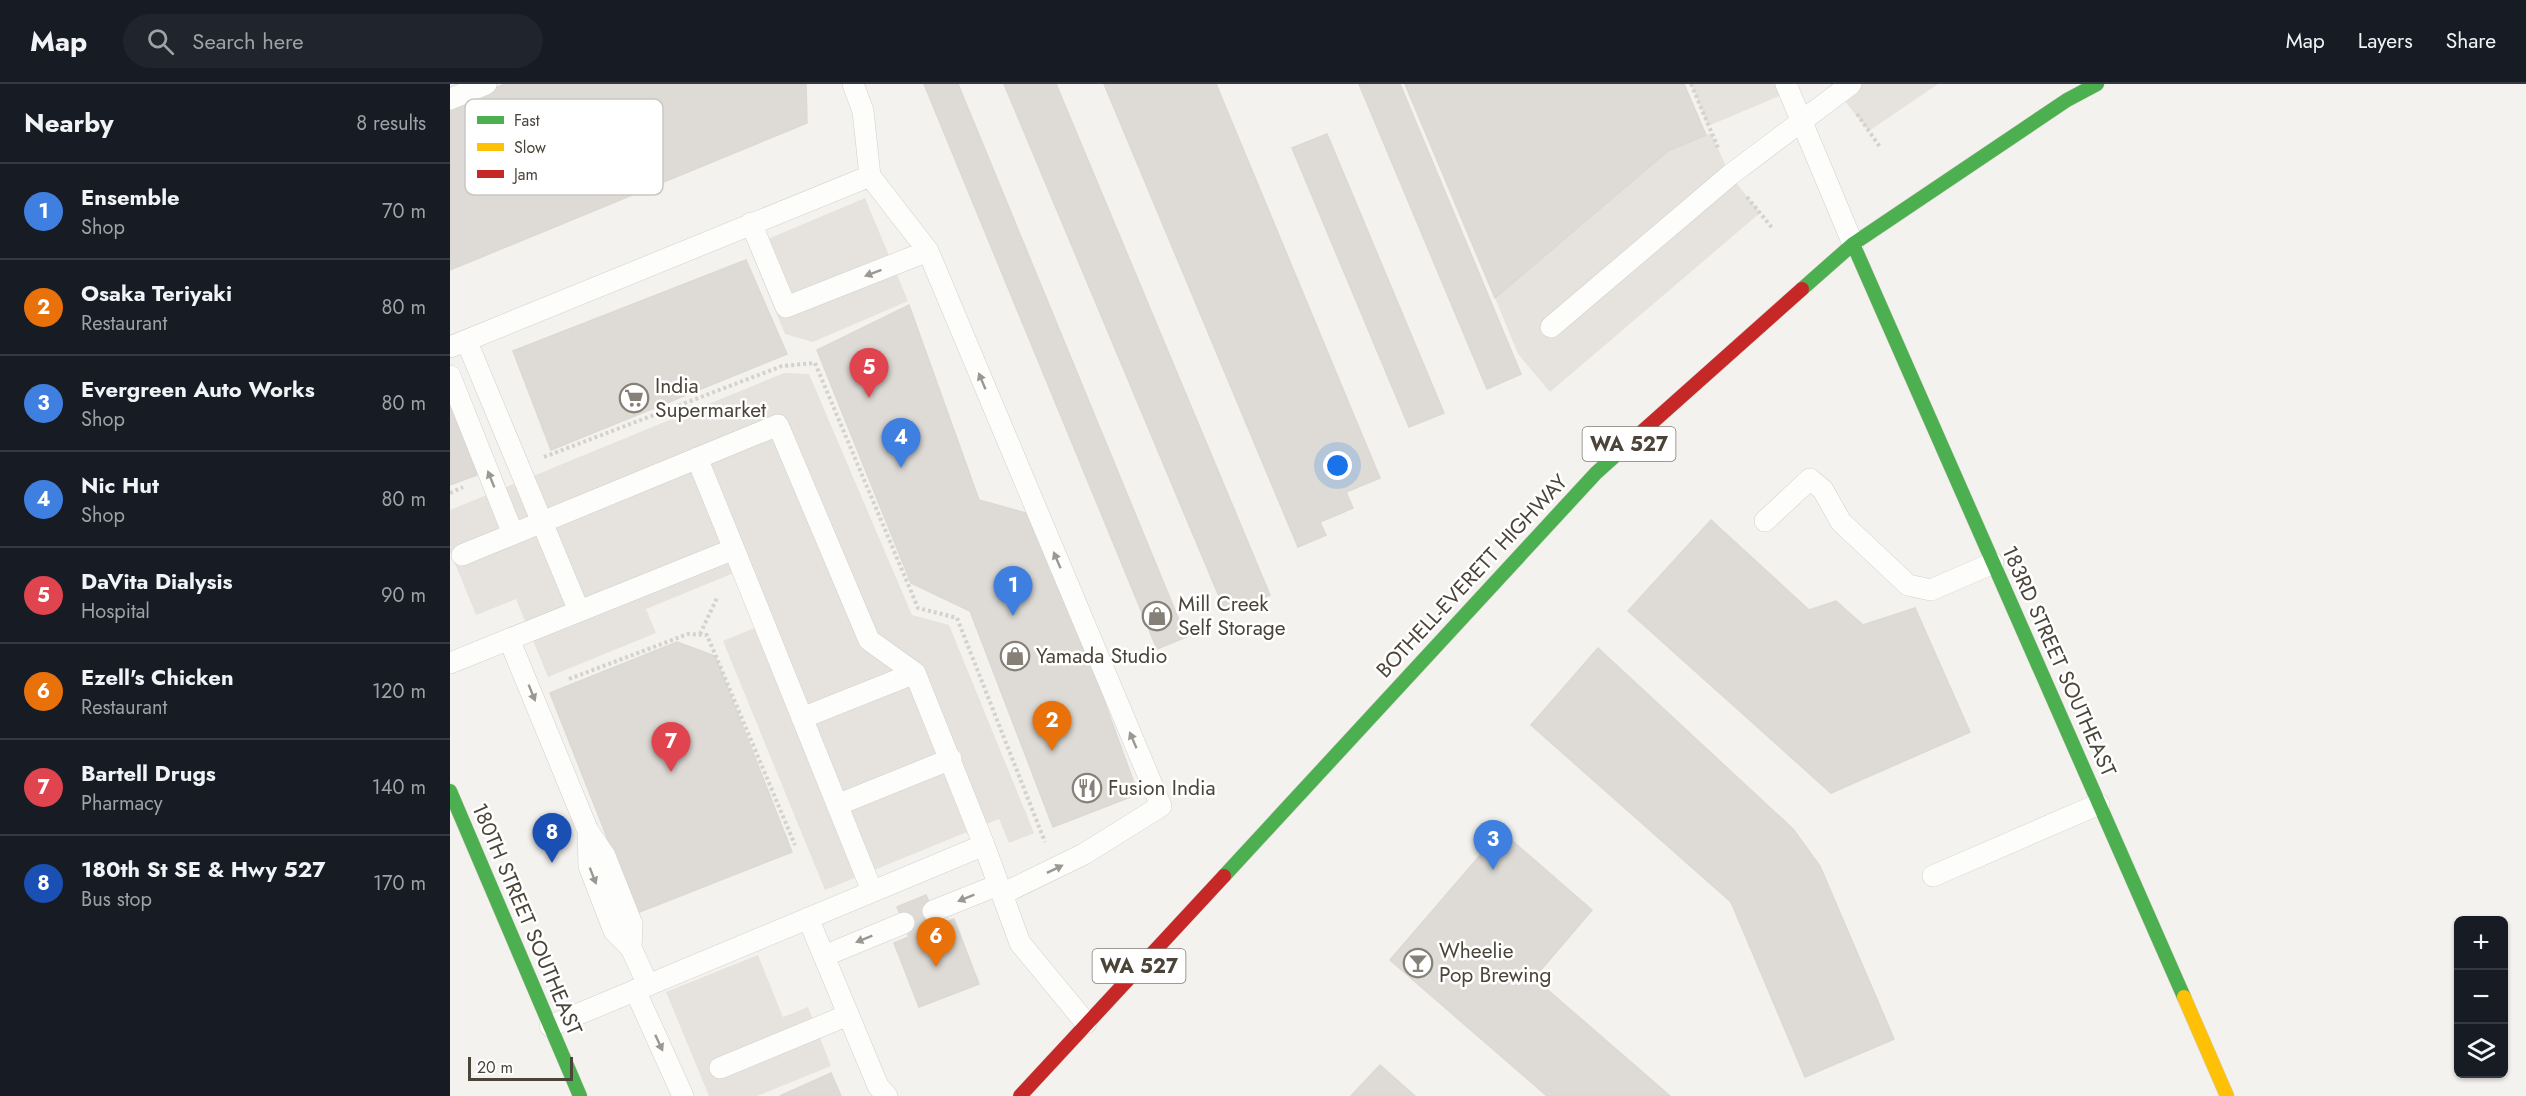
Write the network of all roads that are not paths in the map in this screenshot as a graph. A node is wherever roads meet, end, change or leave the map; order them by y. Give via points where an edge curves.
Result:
1 (486, 84) edge
2 (853, 84) edge
3 (1786, 84) edge
4 (1851, 84) edge
5 (2097, 84) edge
6 (450, 99) edge
7 (1801, 121) junction
8 (870, 176) junction
9 (751, 223) junction
10 (1853, 244) junction
11 (928, 251) junction
12 (1551, 327) dead end
13 (459, 344) edge
14 (450, 376) edge
15 (697, 458) junction
16 (1765, 521) dead end
17 (544, 522) junction
18 (513, 534) junction
19 (734, 549) junction
20 (462, 555) dead end
21 (1993, 563) junction
22 (579, 611) junction
23 (509, 639) junction
24 (450, 663) edge
25 (915, 673) junction
26 (802, 718) junction
27 (951, 759) junction
28 (450, 791) edge
29 (2099, 804) junction
30 (837, 805) junction
31 (984, 845) junction
32 (1933, 876) dead end
33 (1000, 890) junction
34 (872, 891) junction
35 (933, 911) dead end
36 (808, 918) junction
37 (904, 923) dead end
38 (824, 956) junction
39 (641, 988) junction
40 (848, 1015) junction
41 (1086, 1023) junction
42 (550, 1026) junction
43 (720, 1068) dead end
44 (880, 1093) edge
45 (580, 1096) edge
46 (683, 1096) edge
47 (1020, 1096) edge
48 (2227, 1096) edge

1 - 6 lane
2 - 8 lane via 863,111
3 - 7 lane
4 - 7 lane
5 - 10 main road, BOTHELL-EVERETT HIGHWAY / WA 527 via 2067,100
7 - 10 lane
7 - 12 lane via 1730,175
8 - 9 lane
8 - 11 lane
11 -> 9 lane via 786,307
9 - 13 lane
10 - 21 main road, 183RD STREET SOUTHEAST
10 - 41 main road, BOTHELL-EVERETT HIGHWAY / WA 527 via 1596,473
33 -> 11 lane via 1084,854 1161,806
13 - 17 lane
18 -> 14 lane
15 - 17 lane
15 - 19 lane
15 - 25 lane via 778,424 869,640
16 - 21 lane via 1810,479 1823,490 1841,522 1908,585 1931,590
17 - 18 lane
17 - 22 lane
18 - 20 lane
19 - 22 lane
19 - 26 lane
21 - 29 main road, 183RD STREET SOUTHEAST
22 - 23 lane
23 - 24 lane
23 -> 39 lane via 588,831 589,866 614,931 631,948
25 - 26 lane
25 - 27 lane
26 - 30 lane
27 - 30 lane
27 - 31 lane
28 - 42 main road, 180TH STREET SOUTHEAST
29 - 32 lane
29 - 48 main road, 183RD STREET SOUTHEAST
30 - 34 lane
31 - 33 lane
31 - 34 lane
33 -> 35 lane
33 - 41 lane via 1020,943
34 - 36 lane
36 - 38 lane
36 - 39 lane
37 -> 38 lane
38 - 40 lane
39 - 42 lane
39 -> 46 lane
40 - 43 lane
40 - 44 lane
41 - 47 main road, BOTHELL-EVERETT HIGHWAY / WA 527
42 - 45 main road, 180TH STREET SOUTHEAST

